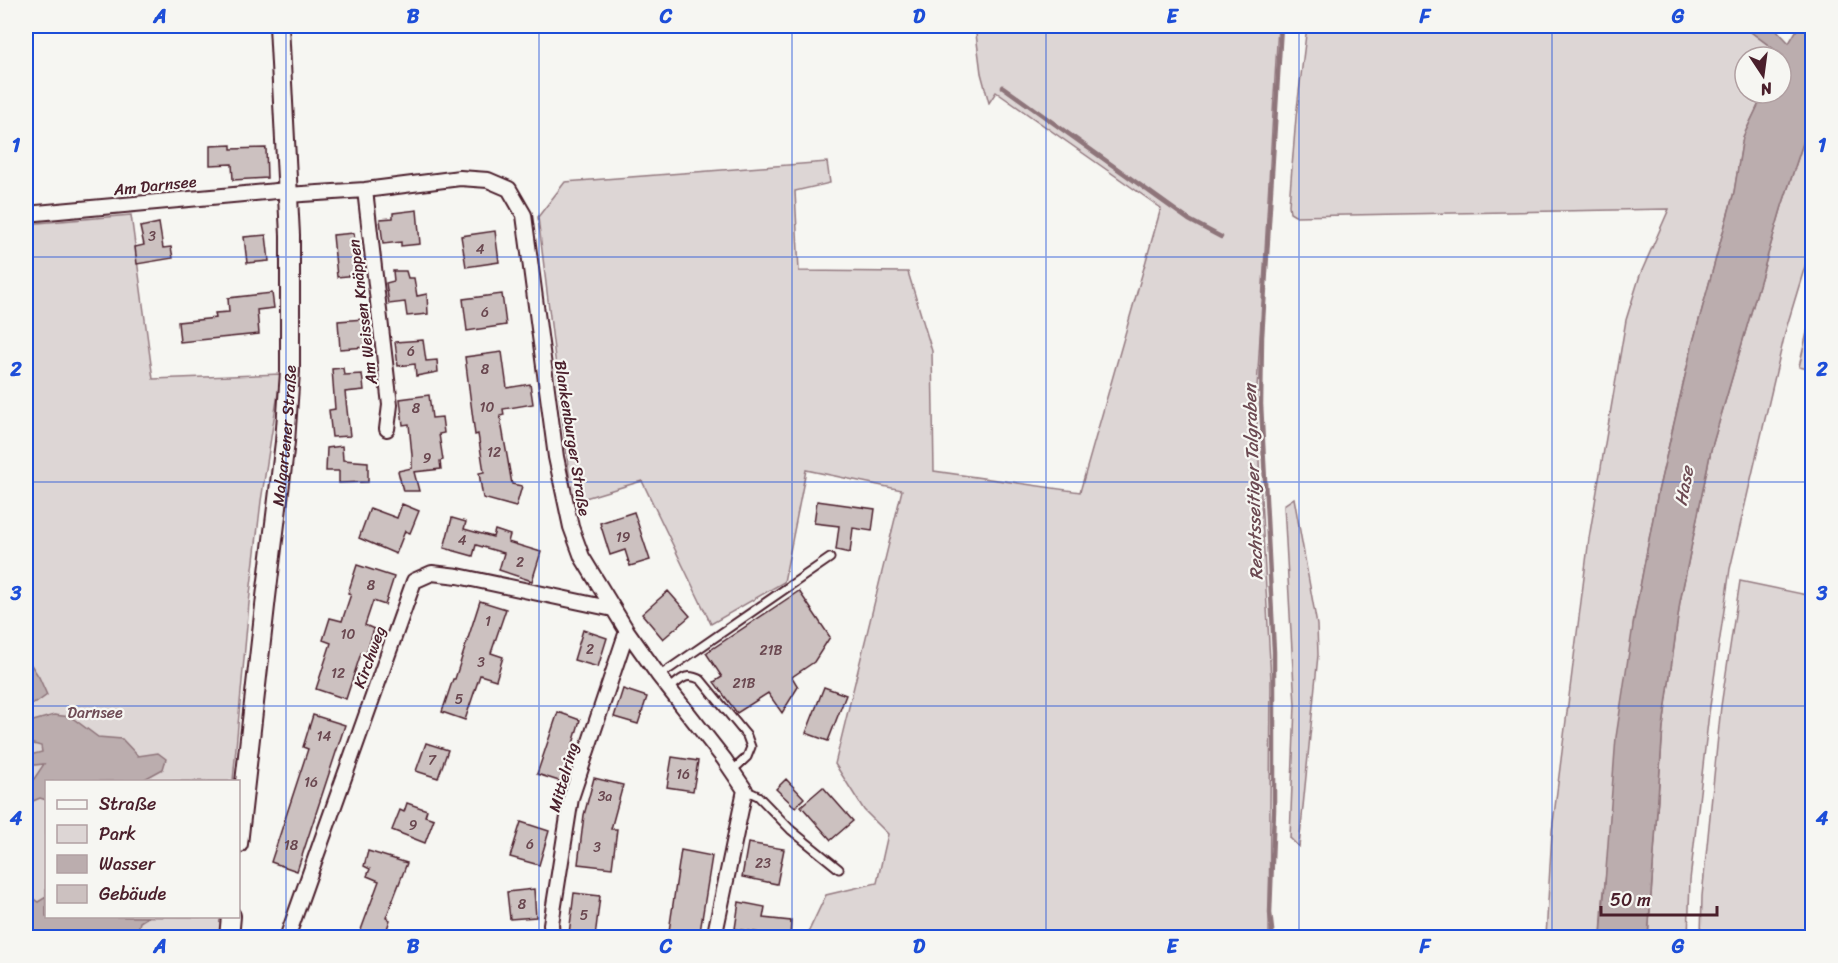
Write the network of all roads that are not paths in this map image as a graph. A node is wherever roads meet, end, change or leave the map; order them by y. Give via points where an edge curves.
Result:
1 (279, 26) edge
2 (365, 190) junction
3 (287, 192) junction
4 (26, 214) edge
5 (387, 429) dead end
6 (830, 558) dead end
7 (613, 609) junction
8 (627, 631) junction
9 (659, 676) junction
10 (669, 689) junction
11 (732, 771) junction
12 (745, 790) junction
13 (240, 826) edge
14 (839, 869) dead end
15 (231, 918) edge
16 (229, 938) edge
17 (287, 938) edge
18 (552, 938) edge
19 (714, 938) edge

1 - 3 street, Malgartener Straße
2 - 3 street, Blankenburger Straße
2 - 5 street, Am Weissen Knäppen via 390,405
2 - 7 street, Blankenburger Straße via 460,178 488,180 509,189 524,215 556,457 571,527 582,557
3 - 4 street, Am Darnsee
3 - 13 street, Malgartener Straße via 290,372 285,442
6 - 9 lane
7 - 8 street, Blankenburger Straße
7 - 17 street, Kirchweg via 458,576 432,573 414,581
8 - 9 street, Blankenburger Straße
8 - 18 street, Mittelring via 571,798
9 - 10 street, Blankenburger Straße
10 - 11 street, Blankenburger Straße
10 - 11 lane via 686,676 701,680 747,736 751,747 747,757
11 - 12 street, Blankenburger Straße
12 - 14 lane via 758,796 791,830
12 - 19 street
15 - 16 street

